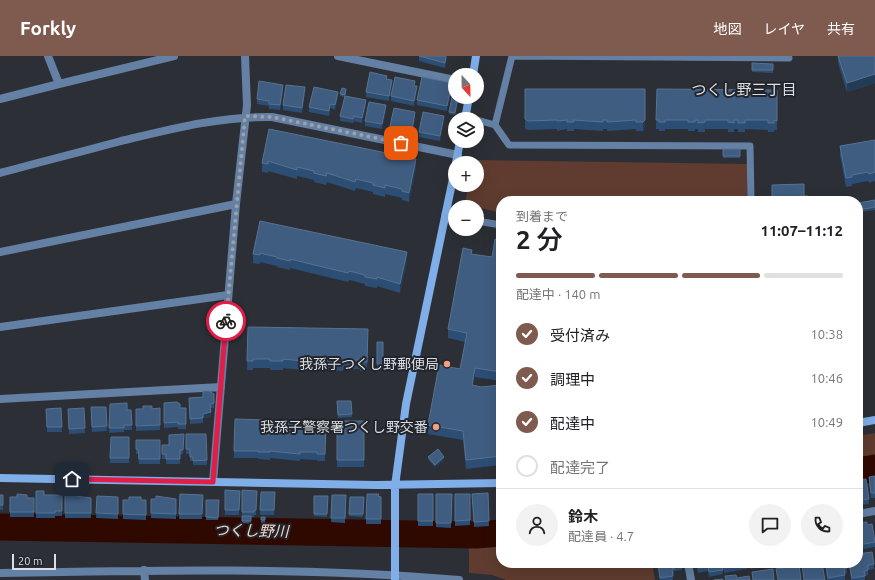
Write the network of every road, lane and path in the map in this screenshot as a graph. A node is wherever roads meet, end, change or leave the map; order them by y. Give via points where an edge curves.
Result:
1 (48, 56) edge
2 (174, 56) edge
3 (245, 56) edge
4 (338, 56) edge
5 (512, 56) edge
6 (476, 57) edge
7 (789, 58) dead end
8 (474, 68) edge
9 (448, 79) edge
10 (59, 84) junction
11 (0, 99) edge
12 (245, 116) junction
13 (484, 121) edge
14 (496, 125) junction
15 (448, 157) edge
16 (0, 173) edge
17 (450, 192) edge
18 (751, 196) edge
19 (236, 204) junction
20 (445, 214) junction
21 (448, 215) edge
22 (484, 222) edge
23 (496, 224) edge
24 (0, 252) edge
25 (228, 296) junction
26 (0, 327) edge
27 (221, 387) junction
28 (0, 399) edge
29 (875, 420) edge
30 (863, 422) edge
31 (0, 478) edge
32 (213, 482) junction
33 (496, 483) edge
34 (395, 486) junction
35 (875, 511) edge
36 (863, 513) edge
37 (689, 568) edge
38 (144, 570) junction
39 (0, 573) edge
40 (395, 577) edge
41 (144, 580) edge
42 (459, 580) edge
43 (691, 580) edge

1 - 10 street
2 - 10 street
3 - 12 street
4 - 9 street
5 - 7 lane
5 - 14 lane
6 - 8 street
10 - 11 street
12 - 15 street via 272,117
12 - 16 street via 174,128
12 - 19 street
13 - 14 lane
14 - 18 lane via 509,145 750,146
17 - 20 street
19 - 24 street
19 - 25 street
20 - 21 lane
20 - 34 street via 406,404
22 - 23 lane
25 - 26 street
25 - 27 street
27 - 28 street
27 - 32 street
29 - 30 street
31 - 32 street
32 - 34 street
33 - 34 street
34 - 40 street
35 - 36 street
37 - 43 street
38 - 39 street
38 - 40 street
38 - 41 street
40 - 42 street

